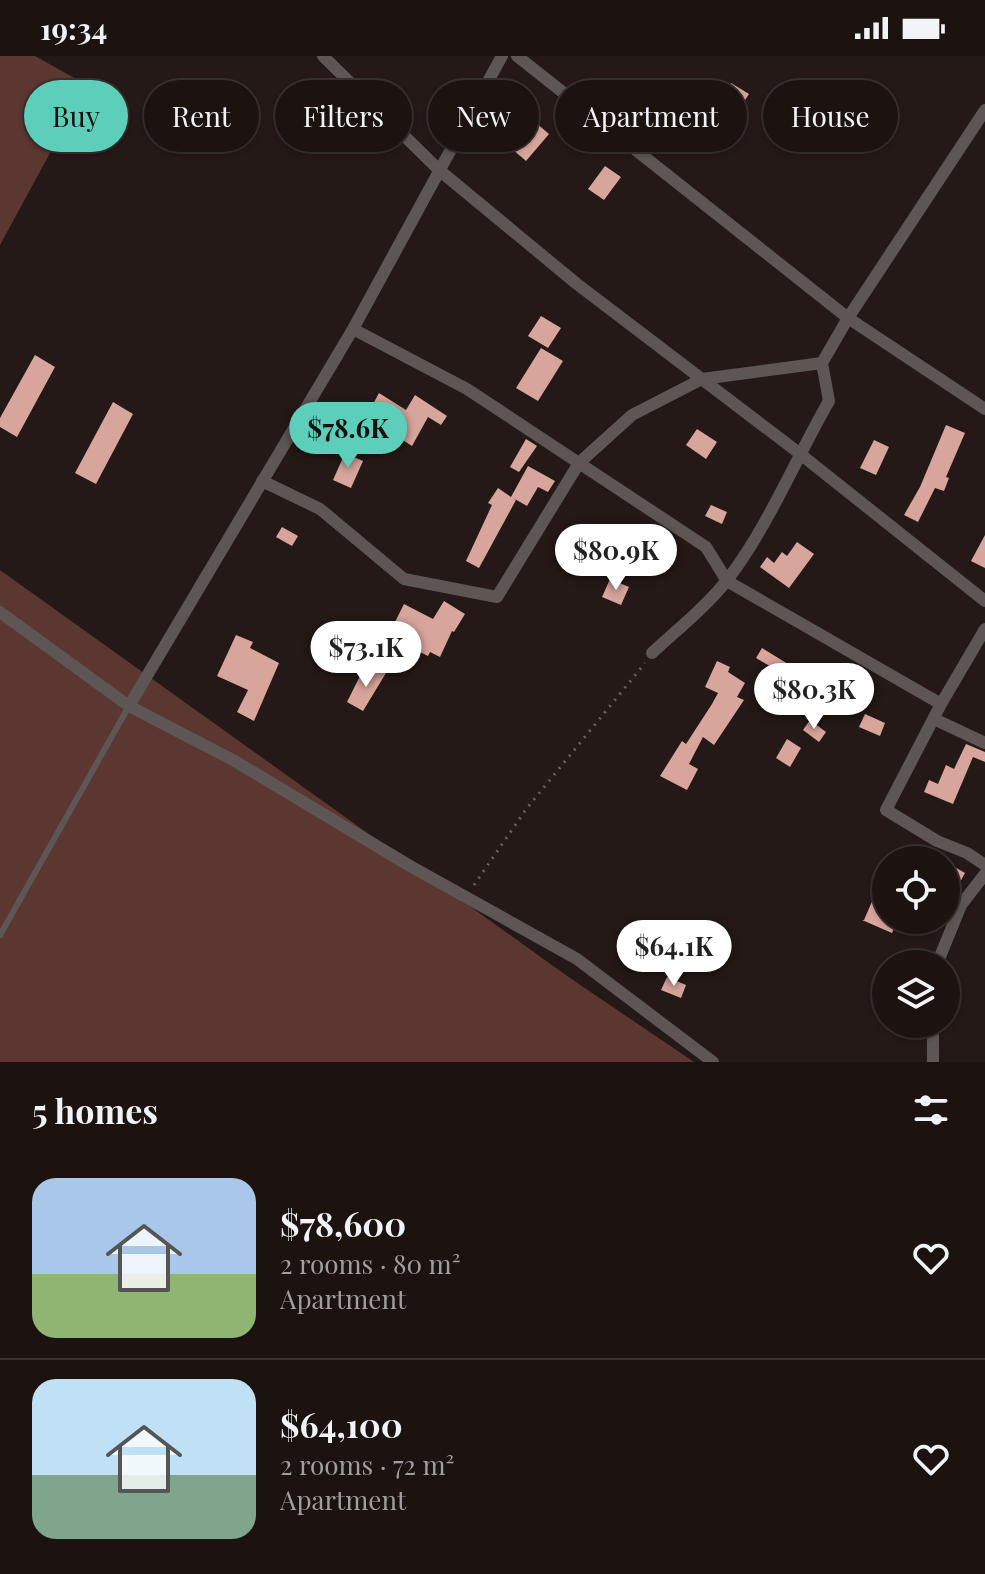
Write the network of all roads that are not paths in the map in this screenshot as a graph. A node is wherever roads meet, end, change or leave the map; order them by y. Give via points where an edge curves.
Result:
1 (323, 56) edge
2 (502, 56) edge
3 (517, 56) edge
4 (985, 110) edge
5 (439, 170) junction
6 (848, 318) junction
7 (353, 329) junction
8 (822, 363) junction
9 (702, 379) junction
10 (985, 409) edge
11 (799, 453) junction
12 (579, 463) junction
13 (262, 481) junction
14 (727, 581) junction
15 (985, 601) edge
16 (0, 612) edge
17 (985, 629) edge
18 (652, 653) road end
19 (941, 704) junction
20 (129, 706) junction
21 (934, 719) junction
22 (985, 743) edge
23 (985, 865) edge
24 (985, 874) edge
25 (0, 935) edge
26 (943, 950) edge
27 (933, 1038) edge
28 (713, 1062) edge
29 (933, 1062) edge

1 - 5 street
2 - 5 street
3 - 6 street
4 - 6 street
5 - 7 street
5 - 9 street
6 - 8 street
6 - 10 street
7 - 12 street via 467,389
7 - 13 street
8 - 9 street
8 - 11 street via 829,401
9 - 11 street
9 - 12 street via 632,415
11 - 14 street via 772,510
11 - 15 street
12 - 13 street via 497,597 404,579 320,509
12 - 14 street via 706,547
13 - 20 street
14 - 18 street
14 - 19 street
16 - 20 street
17 - 19 street
19 - 21 street
20 - 25 lane
20 - 28 street via 233,760 577,959
21 - 22 street
21 - 23 street via 886,810
24 - 26 street via 961,905
27 - 29 street

